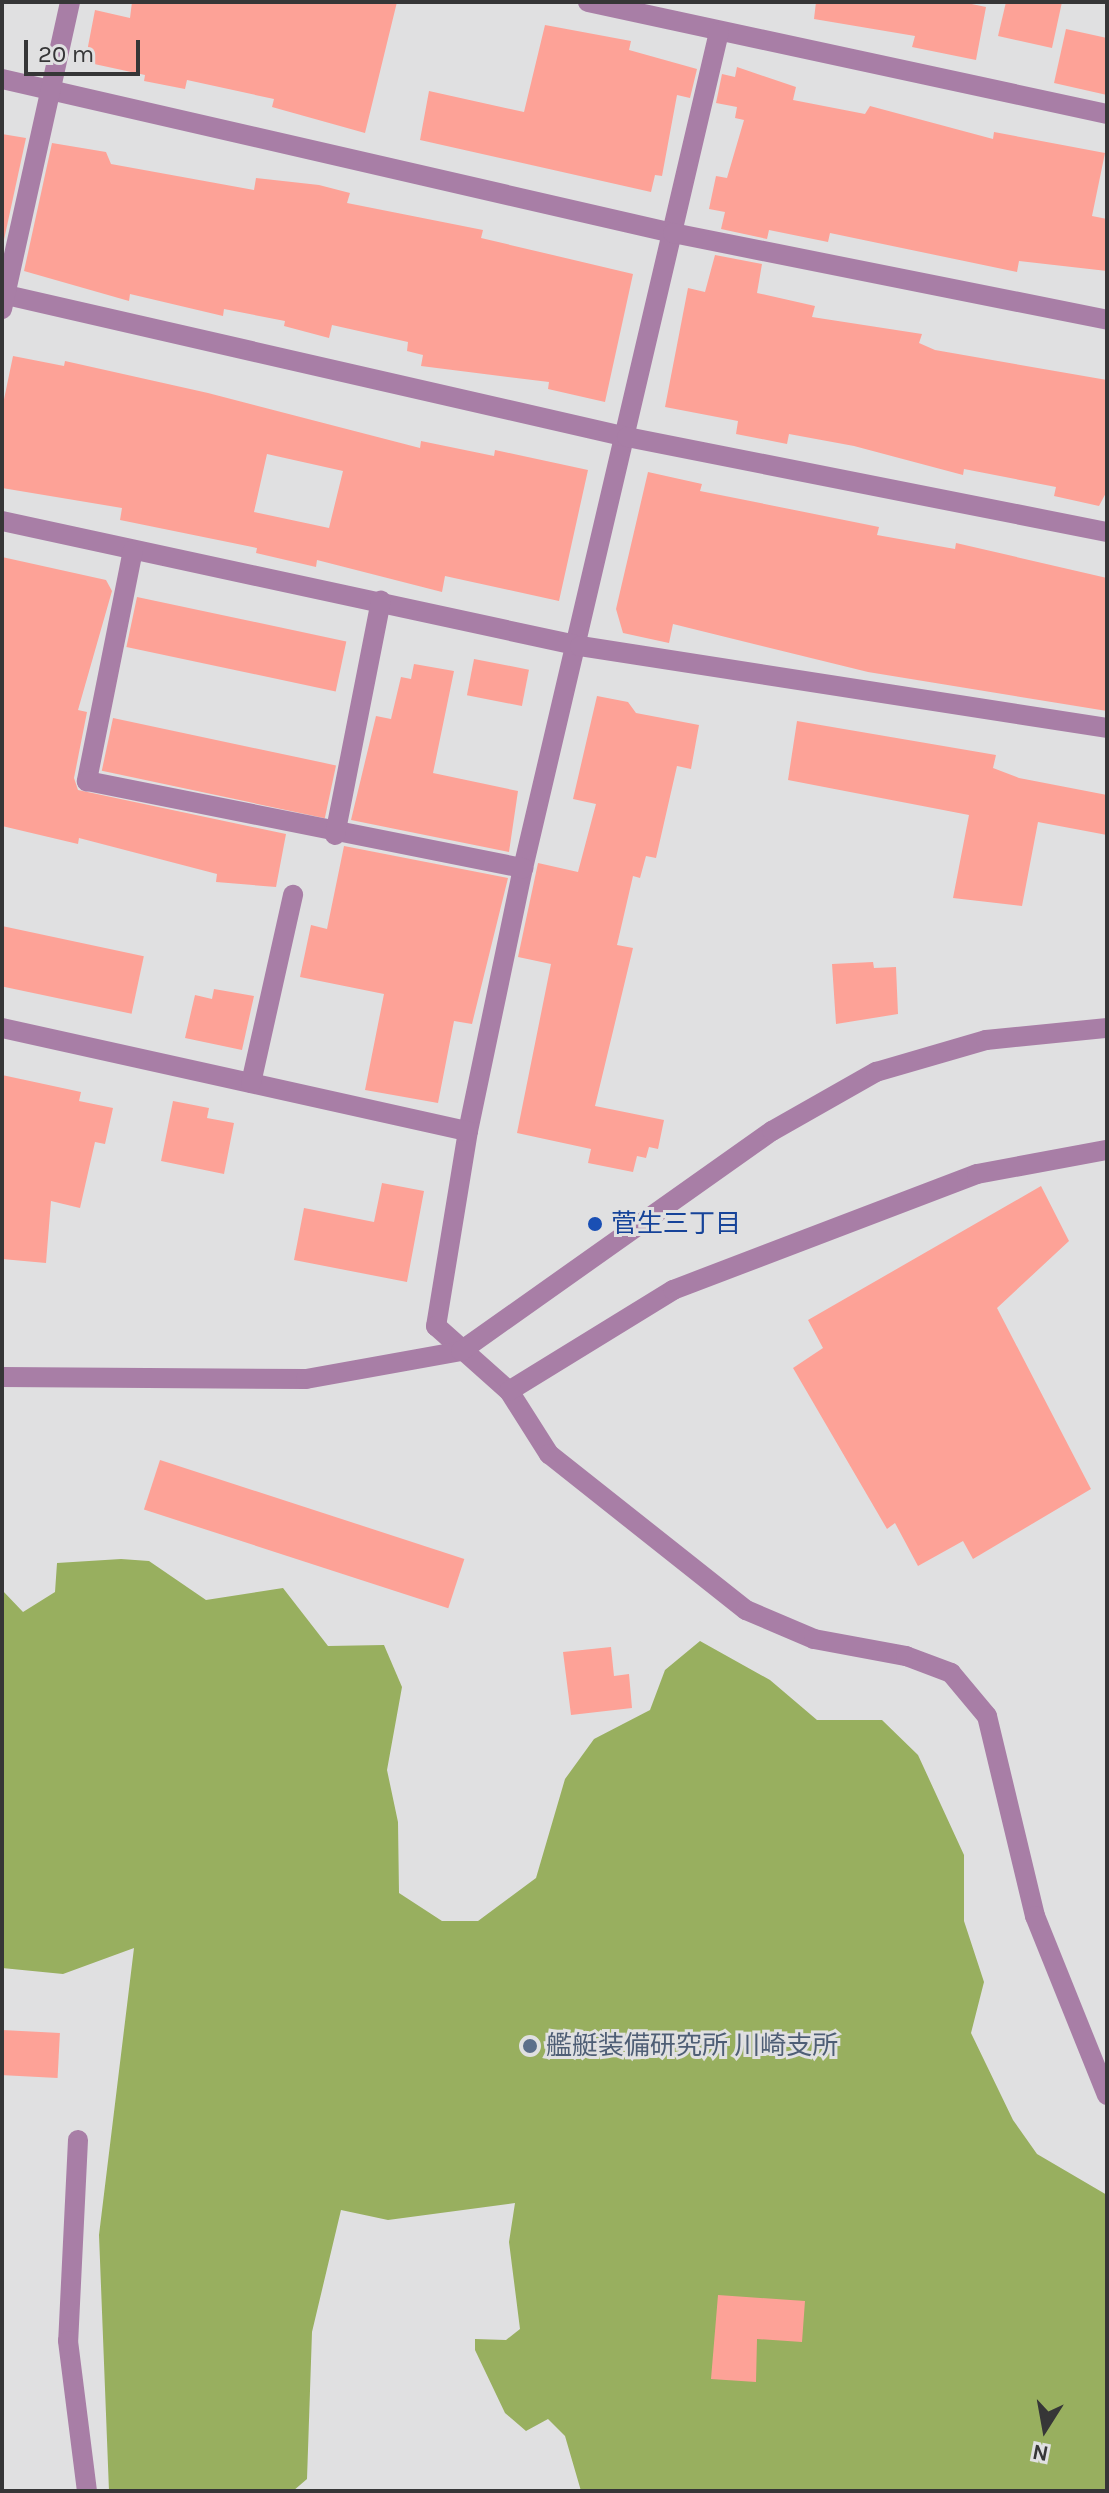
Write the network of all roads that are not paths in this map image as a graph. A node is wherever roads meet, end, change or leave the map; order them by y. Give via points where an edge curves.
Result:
1 (70, 2) edge
2 (588, 2) edge
3 (719, 32) junction
4 (2, 79) edge
5 (52, 90) junction
6 (1107, 114) edge
7 (673, 233) junction
8 (3, 299) edge
9 (1107, 320) edge
10 (627, 437) junction
11 (2, 521) edge
12 (1107, 532) edge
13 (133, 550) junction
14 (381, 600) junction
15 (580, 646) junction
16 (1107, 728) edge
17 (335, 835) junction
18 (523, 868) junction
19 (293, 895) dead end
20 (2, 1028) edge
21 (1107, 1028) edge
22 (251, 1083) junction
23 (468, 1131) junction
24 (1107, 1150) edge
25 (461, 1351) junction
26 (2, 1377) edge
27 (509, 1391) junction
28 (1107, 2095) edge
29 (78, 2140) dead end
30 (87, 2491) edge

1 - 5 street
2 - 3 street
3 - 6 street
3 - 7 street
4 - 5 street
5 - 7 street
5 - 8 street
7 - 9 street
7 - 10 street
8 - 10 street
10 - 12 street
10 - 15 street
11 - 13 street
13 - 14 street
13 - 17 street via 87,781
14 - 15 street
14 - 17 street
15 - 16 street
15 - 18 street
17 - 18 street
18 - 23 street
19 - 22 street
20 - 22 street
21 - 25 street via 986,1040 876,1072 772,1131
22 - 23 street
23 - 25 street via 435,1322
24 - 27 street via 977,1174 673,1290
25 - 26 street via 306,1379
25 - 27 street
27 - 28 street via 549,1454 746,1610 814,1639 906,1656 951,1673 987,1716 1035,1916
29 - 30 street via 68,2341

